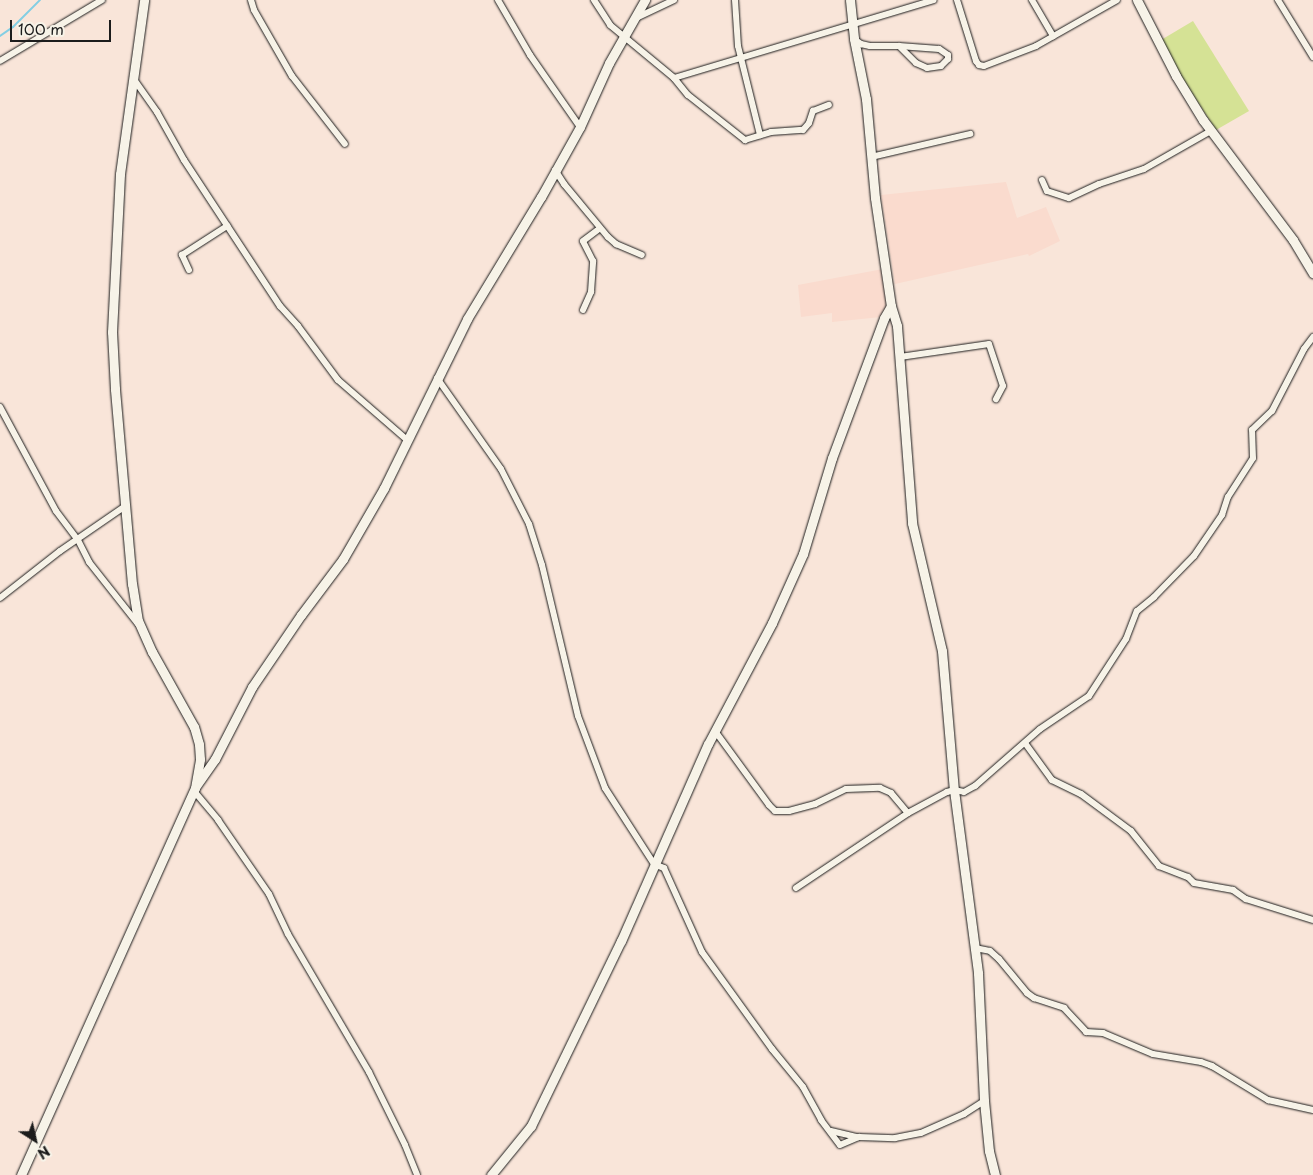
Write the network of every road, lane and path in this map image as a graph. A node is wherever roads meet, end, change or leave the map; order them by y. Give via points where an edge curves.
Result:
1 (102, 0) edge
2 (144, 0) edge
3 (251, 0) edge
4 (498, 0) edge
5 (594, 0) edge
6 (645, 0) edge
7 (674, 0) edge
8 (735, 0) edge
9 (850, 0) edge
10 (934, 0) edge
11 (957, 0) edge
12 (1032, 0) edge
13 (1117, 0) edge
14 (1137, 0) edge
15 (1278, 0) edge
16 (636, 18) junction
17 (854, 23) junction
18 (1053, 36) junction
19 (625, 37) junction
20 (854, 40) junction
21 (899, 46) junction
22 (1313, 57) edge
23 (741, 58) junction
24 (0, 60) edge
25 (132, 77) junction
26 (674, 78) junction
27 (829, 104) dead end
28 (580, 127) junction
29 (1210, 131) junction
30 (970, 134) dead end
31 (760, 135) junction
32 (344, 144) dead end
33 (871, 157) junction
34 (556, 170) junction
35 (1042, 180) dead end
36 (227, 226) junction
37 (600, 228) junction
38 (642, 255) dead end
39 (189, 270) dead end
40 (1313, 273) edge
41 (891, 306) junction
42 (583, 310) dead end
43 (1313, 337) edge
44 (900, 357) junction
45 (436, 378) junction
46 (996, 399) dead end
47 (0, 407) edge
48 (406, 439) junction
49 (124, 507) junction
50 (78, 540) junction
51 (0, 598) edge
52 (140, 626) junction
53 (715, 731) junction
54 (1025, 743) junction
55 (195, 790) junction
56 (954, 790) junction
57 (908, 813) junction
58 (654, 864) junction
59 (796, 888) dead end
60 (1313, 920) edge
61 (974, 948) junction
62 (984, 1101) junction
63 (1313, 1110) edge
64 (829, 1129) junction
65 (859, 1137) junction
66 (28, 1160) junction
67 (21, 1175) edge
68 (26, 1175) edge
69 (417, 1175) edge
70 (491, 1175) edge
71 (995, 1175) edge

1 - 24 street
2 - 25 street
3 - 32 street via 292,76
4 - 28 street via 530,56
5 - 19 street via 606,20
6 - 16 street
7 - 16 street
8 - 23 street
9 - 17 street
10 - 17 street
11 - 18 street via 979,65 1014,56
12 - 18 street
13 - 18 street
14 - 29 street via 1176,76
15 - 22 street
16 - 19 street
17 - 20 street
17 - 23 street
19 - 26 street
19 - 28 street via 609,63
20 - 21 street via 870,46
20 - 33 street via 866,99
21 - 21 street via 920,67 938,67 948,59 948,55 939,49
23 - 26 street
23 - 31 street
25 - 36 street
25 - 49 street via 122,160 112,332
26 - 31 street via 688,95 745,140
27 - 31 street via 813,111 803,130
28 - 34 street
29 - 35 street via 1144,169 1069,198 1048,191
29 - 40 street via 1293,240
30 - 33 street
33 - 41 street
34 - 37 street
34 - 45 street via 478,298
36 - 39 street via 182,255
36 - 48 street via 280,306 338,380
37 - 38 street via 616,244
37 - 42 street via 583,241 593,261 591,292
41 - 44 street
41 - 53 street via 878,332 832,458 803,554 763,643
43 - 54 street via 1272,411 1252,430 1253,458 1228,497 1222,515 1198,550 1138,611 1126,640 1089,696 1047,723
44 - 46 street via 989,344 1003,386
44 - 56 street via 910,507 942,650
45 - 48 street
45 - 58 street via 501,469 524,512 542,565 578,716 597,770
47 - 50 street via 44,491
48 - 55 street via 384,488 343,559 252,687
49 - 50 street
49 - 52 street
50 - 51 street
50 - 52 street via 90,562
52 - 55 street via 197,736 200,759
53 - 57 street via 775,811 815,804 846,789 880,788 891,793
53 - 58 street
54 - 56 street via 975,786 964,792
54 - 60 street via 1052,780 1081,794 1130,830 1159,866 1188,877 1194,883 1233,890 1246,899
55 - 66 street
55 - 69 street via 269,894 288,934 369,1072
56 - 57 street
56 - 61 street
57 - 59 street
58 - 64 street via 664,868 702,952 803,1087
58 - 70 street via 608,971 532,1126
61 - 62 street via 979,982
61 - 63 street via 990,951 1024,991 1034,998 1064,1008 1086,1032 1103,1033 1153,1054 1201,1062 1268,1100
62 - 65 street via 922,1133 895,1138
62 - 71 street
64 - 65 street
64 - 65 street via 840,1145
66 - 67 street
66 - 68 street

